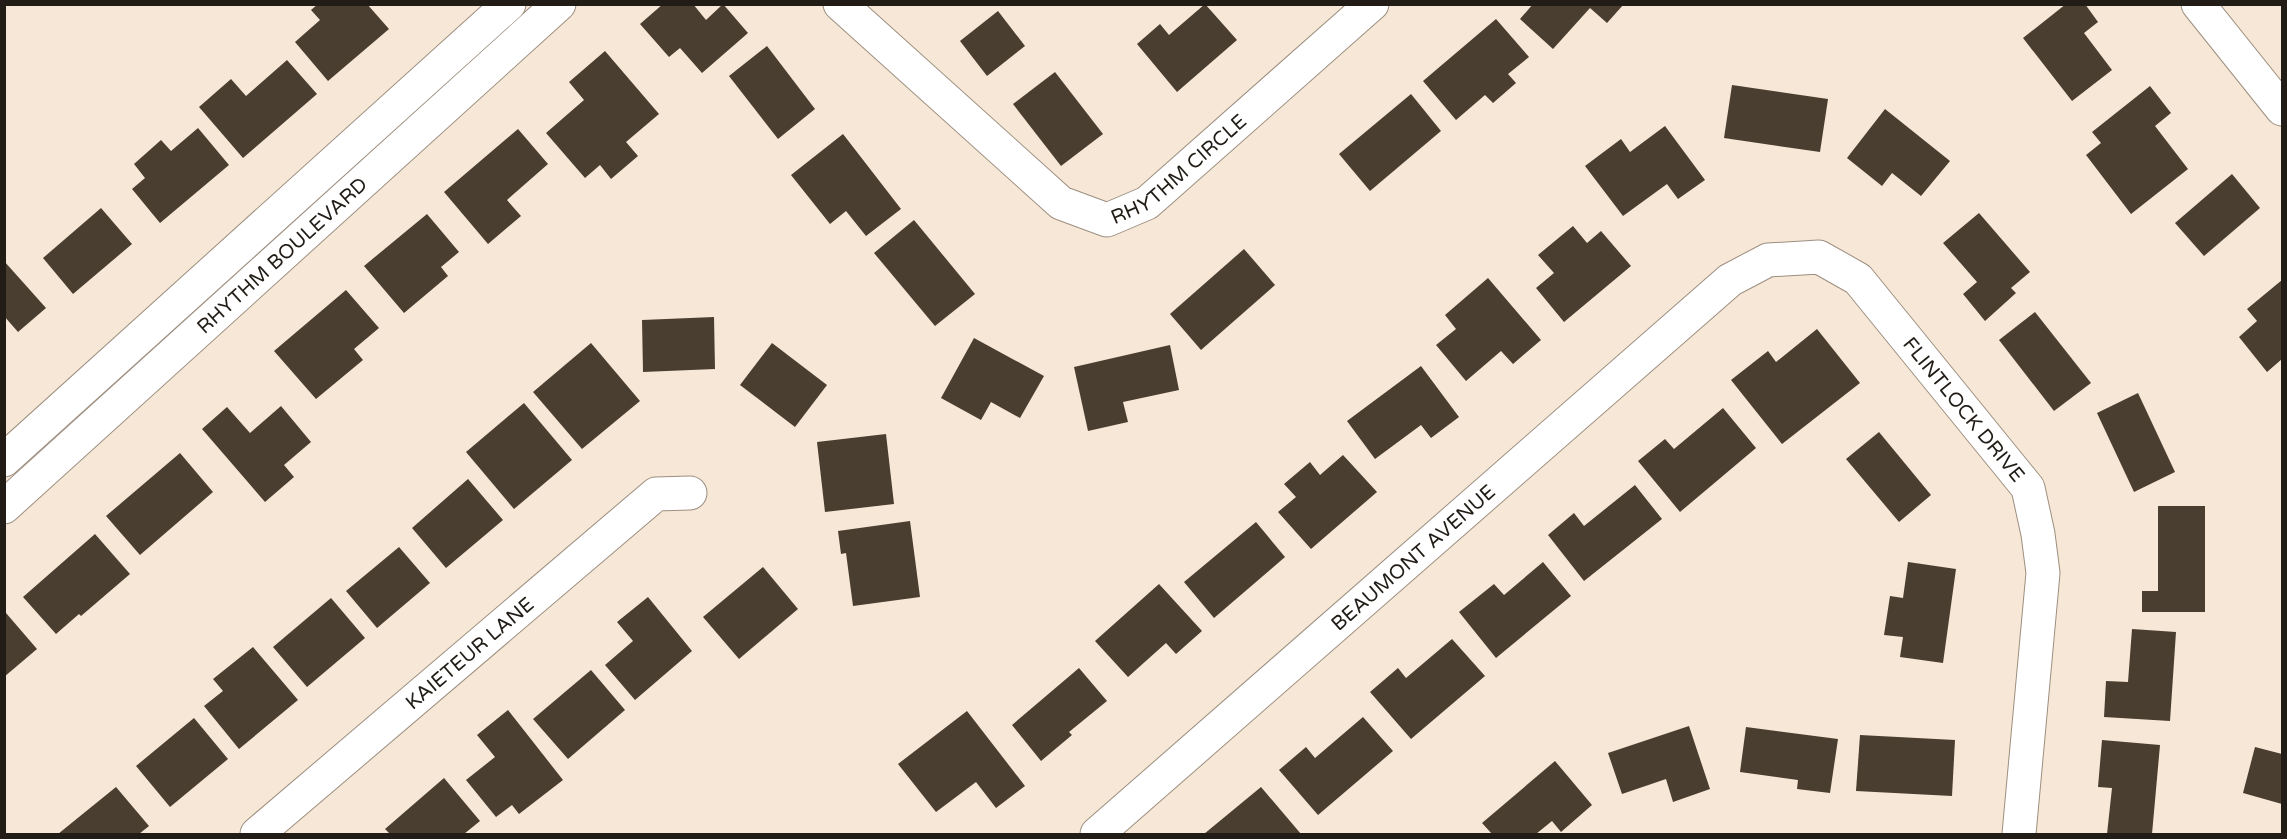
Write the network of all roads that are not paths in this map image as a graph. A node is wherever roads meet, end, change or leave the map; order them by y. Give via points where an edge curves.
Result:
1 (509, 4) edge
2 (559, 4) edge
3 (840, 4) edge
4 (1372, 4) edge
5 (2198, 4) edge
6 (2283, 109) edge
7 (1730, 280) joint
8 (4, 460) edge
9 (690, 493) dead end
10 (4, 507) edge
11 (257, 834) edge
12 (1098, 834) edge
13 (2019, 834) edge

1 - 8 street, RHYTHM BOULEVARD
2 - 10 street, RHYTHM BOULEVARD
3 - 4 street, RHYTHM CIRCLE via 1061,203 1107,220 1147,203
5 - 6 street
7 - 12 street, BEAUMONT AVENUE
7 - 13 street, FLINTLOCK DRIVE via 1768,260 1819,257 1858,279 2028,488 2043,573
9 - 11 street, KAIETEUR LANE via 656,494

